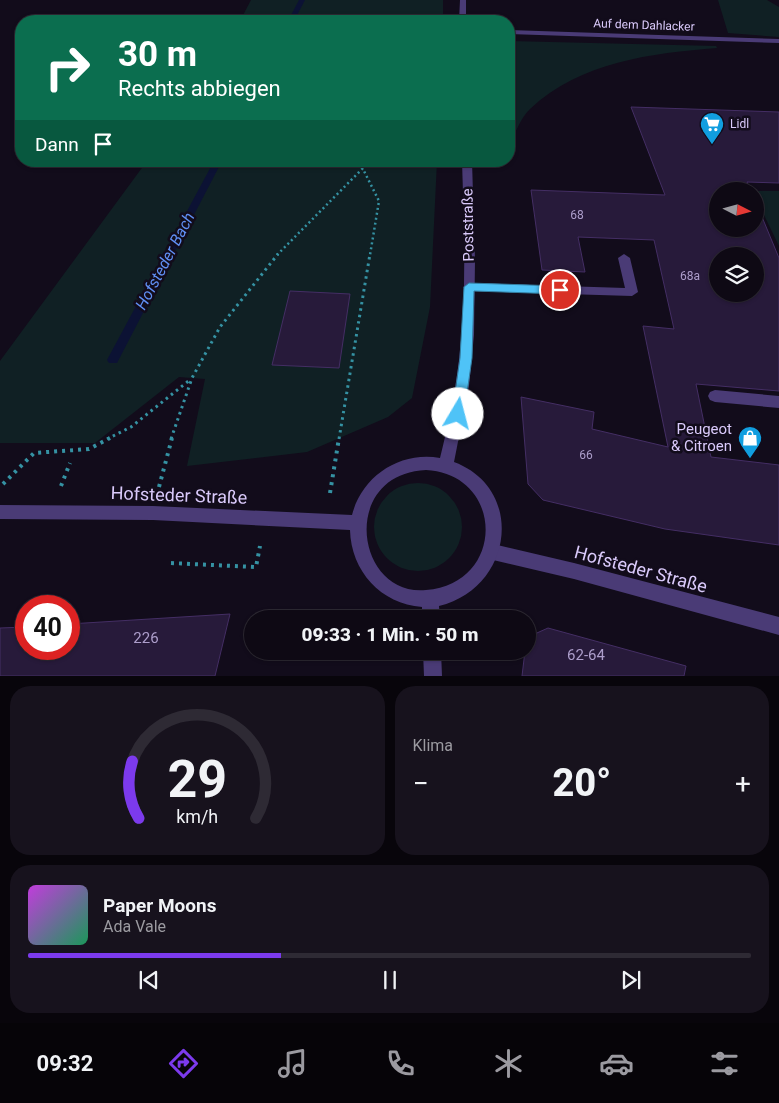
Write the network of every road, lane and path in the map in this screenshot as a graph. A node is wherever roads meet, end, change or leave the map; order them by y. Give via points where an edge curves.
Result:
1 (463, 0) edge
2 (463, 15) edge
3 (515, 32) edge
4 (779, 41) edge
5 (362, 167) joint
6 (467, 167) edge
7 (624, 258) dead end
8 (469, 287) junction
9 (192, 378) junction
10 (715, 396) dead end
11 (779, 402) edge
12 (445, 467) junction
13 (0, 486) edge
14 (0, 512) edge
15 (153, 513) junction
16 (265, 519) junction
17 (326, 521) junction
18 (356, 523) junction
19 (493, 552) junction
20 (170, 563) dead end
21 (430, 598) junction
22 (431, 610) edge
23 (779, 626) edge
24 (432, 660) edge
25 (433, 676) edge

1 - 2 street
3 - 4 street, Auf dem Dahlacker
5 - 9 path via 279,253 220,327
5 - 17 path via 379,201
6 - 8 street, Poststraße
7 - 8 street via 632,292
8 - 12 street, Poststraße via 466,358 458,414
9 - 13 path via 131,427 88,449 34,453
9 - 15 path via 165,458
10 - 11 street
12 - 18 street via 418,464 392,471 377,481 364,497
12 - 19 street via 464,476 475,486 491,509 495,530
14 - 15 street, Hofsteder Straße
15 - 16 street, Hofsteder Straße
16 - 17 street, Hofsteder Straße
16 - 20 path via 256,567
17 - 18 street, Hofsteder Straße
18 - 21 street via 363,557 374,574 390,587
19 - 21 street via 470,584 451,594
19 - 23 street, Hofsteder Straße
21 - 22 street
24 - 25 street

